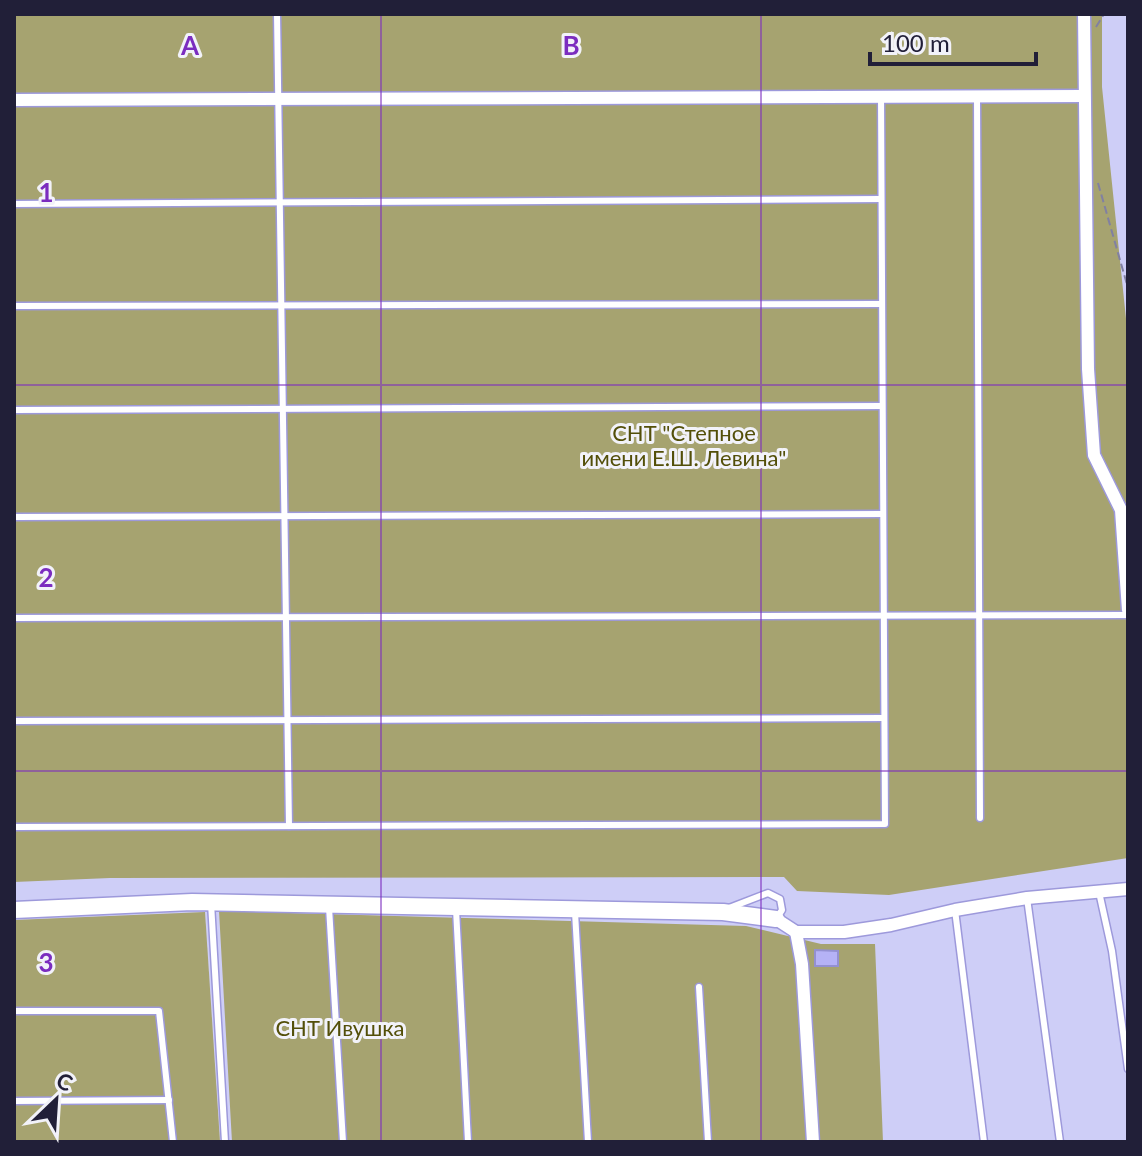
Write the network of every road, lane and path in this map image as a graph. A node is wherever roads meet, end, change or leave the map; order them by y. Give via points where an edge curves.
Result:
1 (277, 14) edge
2 (1084, 14) edge
3 (1104, 14) edge
4 (1096, 27) dead end
5 (1083, 96) junction
6 (881, 97) junction
7 (977, 97) junction
8 (278, 99) junction
9 (14, 100) edge
10 (1098, 183) dead end
11 (881, 199) junction
12 (280, 202) junction
13 (14, 204) edge
14 (1128, 288) edge
15 (881, 304) junction
16 (281, 305) junction
17 (14, 306) edge
18 (882, 406) junction
19 (283, 408) junction
20 (14, 410) edge
21 (882, 514) junction
22 (285, 516) junction
23 (14, 517) edge
24 (1128, 612) edge
25 (979, 616) junction
26 (14, 618) edge
27 (286, 618) junction
28 (883, 618) junction
29 (883, 718) junction
30 (288, 720) junction
31 (14, 721) edge
32 (980, 818) dead end
33 (289, 826) junction
34 (14, 827) edge
35 (1128, 889) edge
36 (1099, 892) junction
37 (1027, 898) junction
38 (211, 903) junction
39 (329, 904) junction
40 (456, 906) junction
41 (575, 909) junction
42 (14, 910) edge
43 (955, 910) junction
44 (723, 912) junction
45 (776, 919) junction
46 (796, 932) junction
47 (699, 987) dead end
48 (14, 1011) edge
49 (1128, 1069) edge
50 (169, 1100) junction
51 (14, 1101) edge
52 (173, 1142) edge
53 (225, 1142) edge
54 (343, 1142) edge
55 (468, 1142) edge
56 (588, 1142) edge
57 (708, 1142) edge
58 (813, 1142) edge
59 (984, 1142) edge
60 (1060, 1142) edge

1 - 8 lane
2 - 5 street
3 - 4 path
5 - 7 street
5 - 24 street via 1094,455 1121,510
6 - 7 street
6 - 8 street
6 - 11 lane
7 - 25 lane
8 - 9 street
8 - 12 lane
10 - 14 path
11 - 12 lane
11 - 15 lane
12 - 13 lane
12 - 16 lane
15 - 16 lane
15 - 18 lane
16 - 17 lane
16 - 19 lane
18 - 19 lane
18 - 21 lane
19 - 20 lane
19 - 22 lane
21 - 22 lane
21 - 28 lane
22 - 23 lane
22 - 27 lane
24 - 25 lane
25 - 28 lane
25 - 32 lane
26 - 27 lane
27 - 28 lane
27 - 30 lane
28 - 29 lane
29 - 30 lane
29 - 33 lane via 885,824
30 - 31 lane
30 - 33 lane
33 - 34 lane
35 - 36 street
36 - 37 street
36 - 49 lane
37 - 43 street
37 - 60 lane
38 - 39 street
38 - 42 street
38 - 53 lane
39 - 40 street
39 - 54 lane
40 - 41 street
40 - 55 lane
41 - 44 street
41 - 56 lane
43 - 46 street via 844,932
43 - 59 lane
44 - 45 street
44 - 45 lane via 768,893 780,899 782,910
45 - 46 street
46 - 58 street
47 - 57 lane
48 - 50 lane via 159,1011
50 - 51 lane
50 - 52 lane

